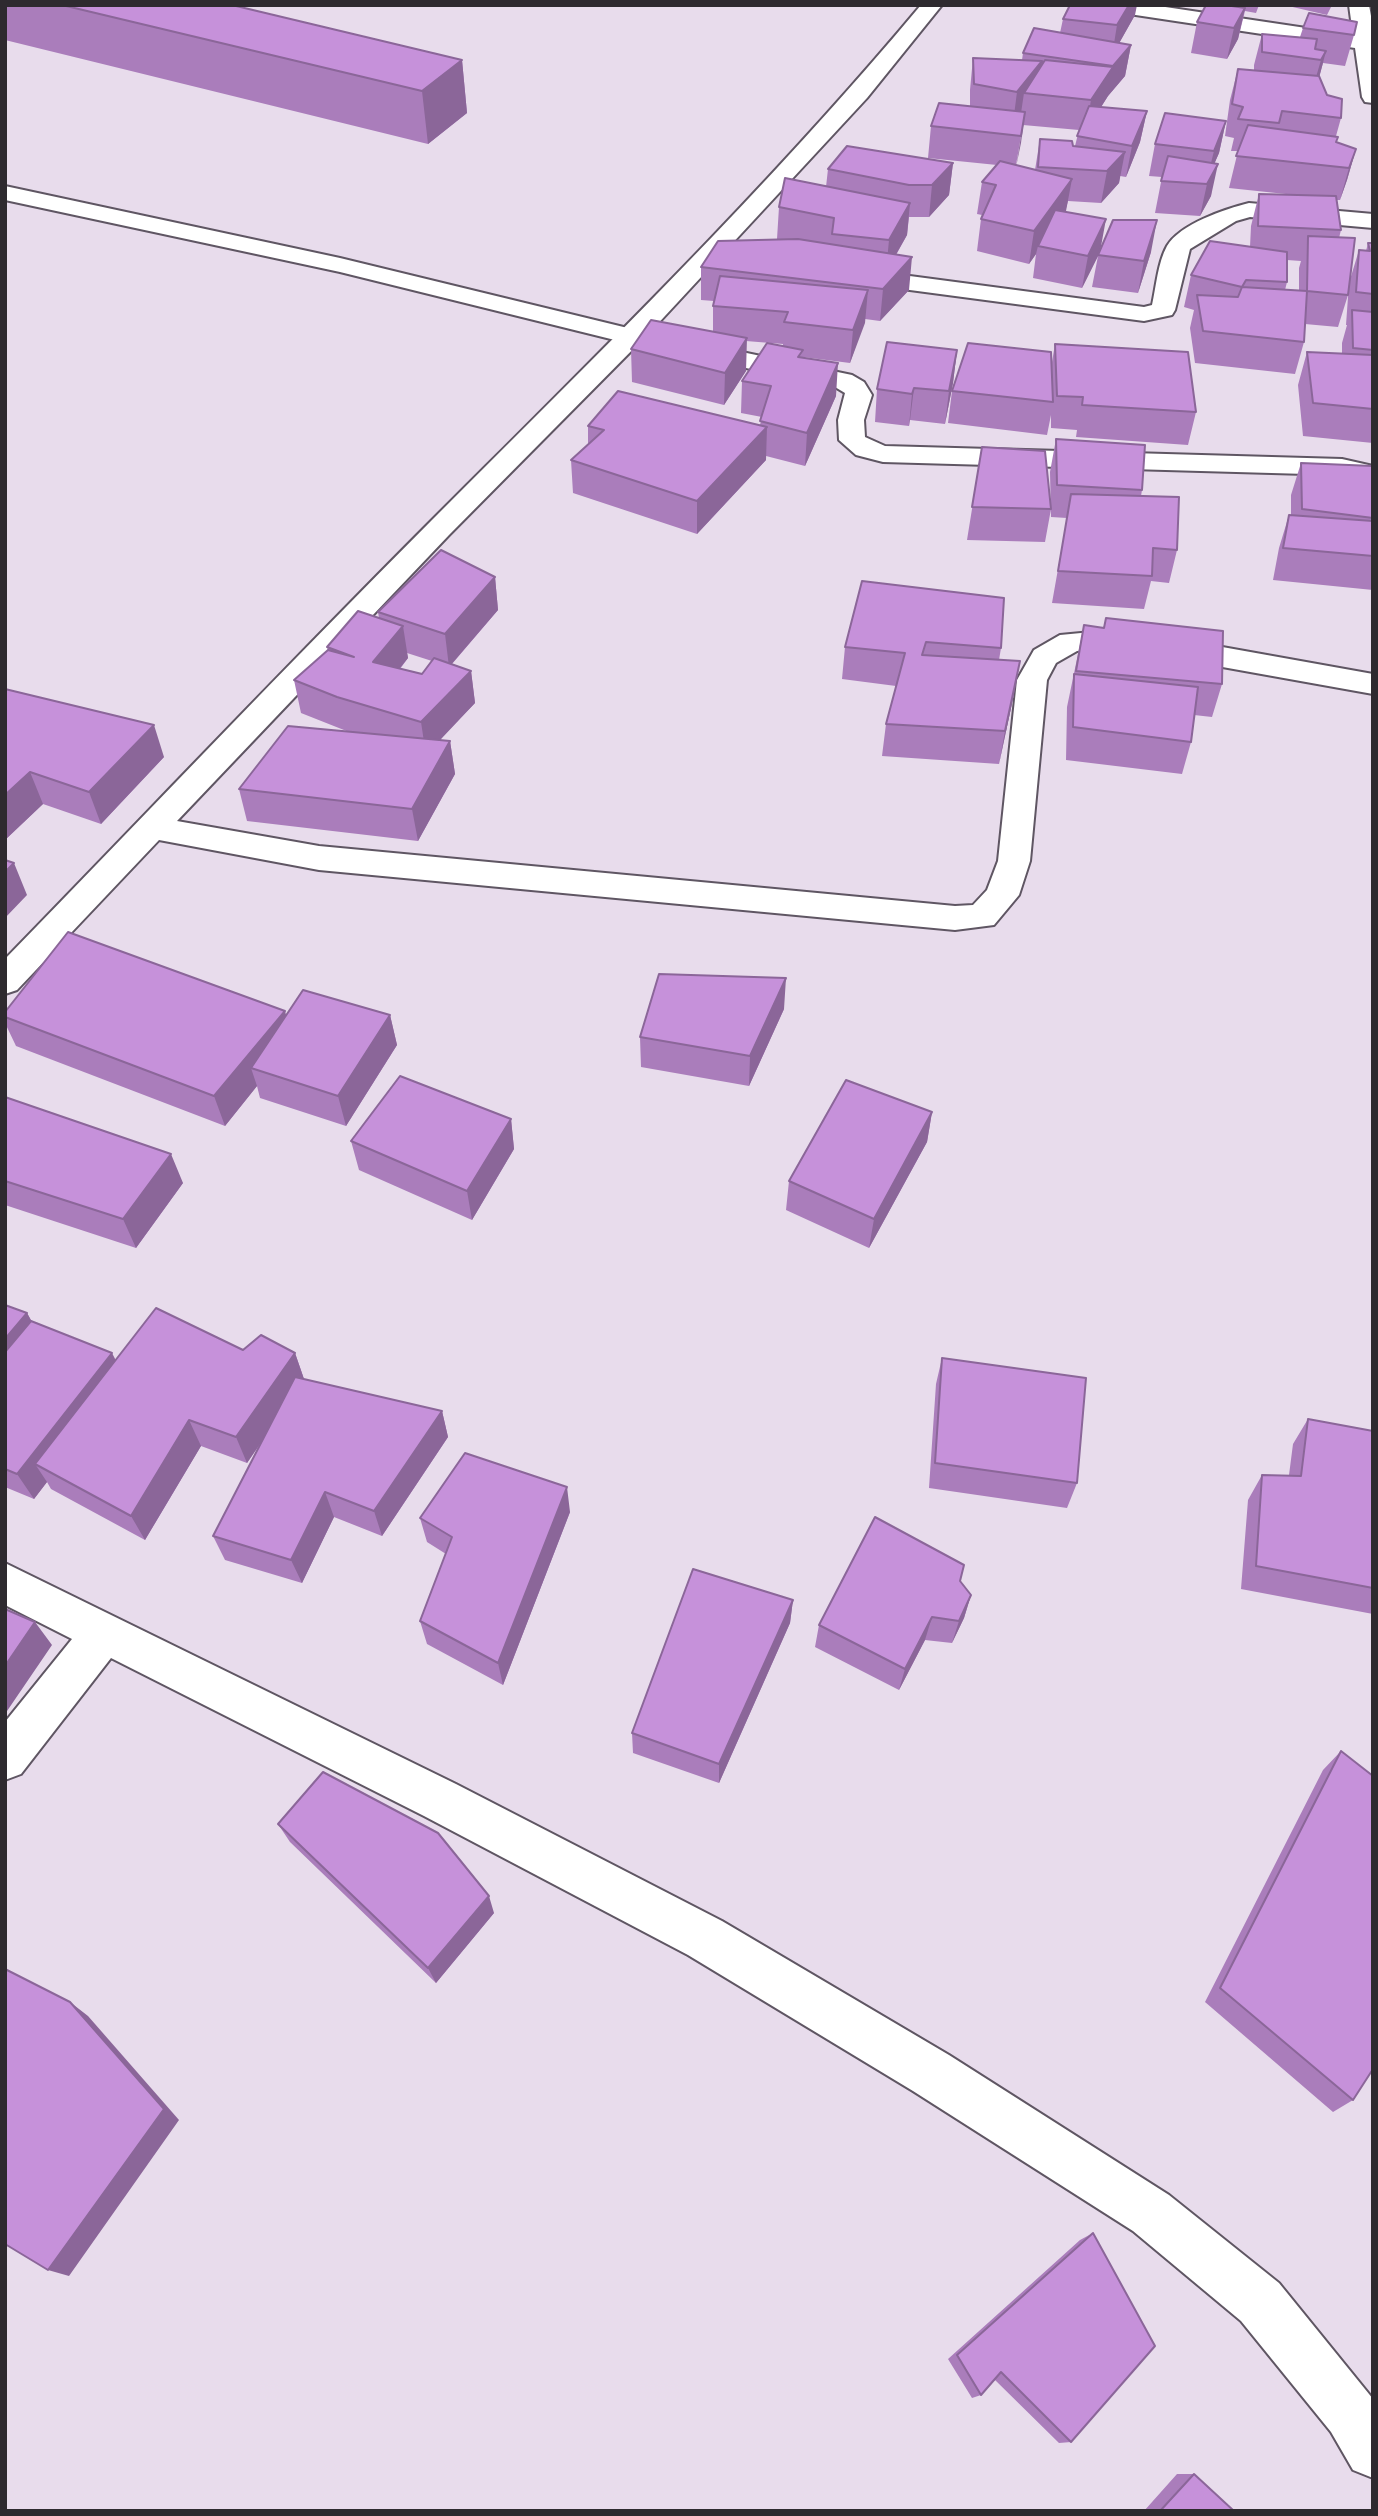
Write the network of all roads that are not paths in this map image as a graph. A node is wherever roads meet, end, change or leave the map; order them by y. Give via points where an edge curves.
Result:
1 (932, 5) edge
2 (1109, 5) edge
3 (1359, 5) edge
4 (1363, 43) junction
5 (1373, 97) edge
6 (5, 193) edge
7 (1373, 221) edge
8 (828, 272) edge
9 (652, 341) junction
10 (1373, 474) edge
11 (1373, 684) edge
12 (153, 828) junction
13 (5, 981) edge
14 (5, 1583) edge
15 (104, 1632) junction
16 (5, 1758) edge
17 (1373, 2450) edge

1 - 9 street
2 - 4 street
3 - 4 street
4 - 5 street
6 - 9 street via 340,265
7 - 8 street via 1250,210 1228,216 1184,240 1163,310 1144,314
9 - 10 street via 843,381 859,395 851,420 852,440 883,454 1342,467
9 - 12 street via 439,529
11 - 12 street via 1161,646 1070,642 1045,657 1032,680 1014,861 1002,895 982,916 914,914 319,858
12 - 13 street
14 - 15 street
15 - 16 street
15 - 17 street via 705,1938 931,2073 1151,2213 1260,2302 1350,2413

